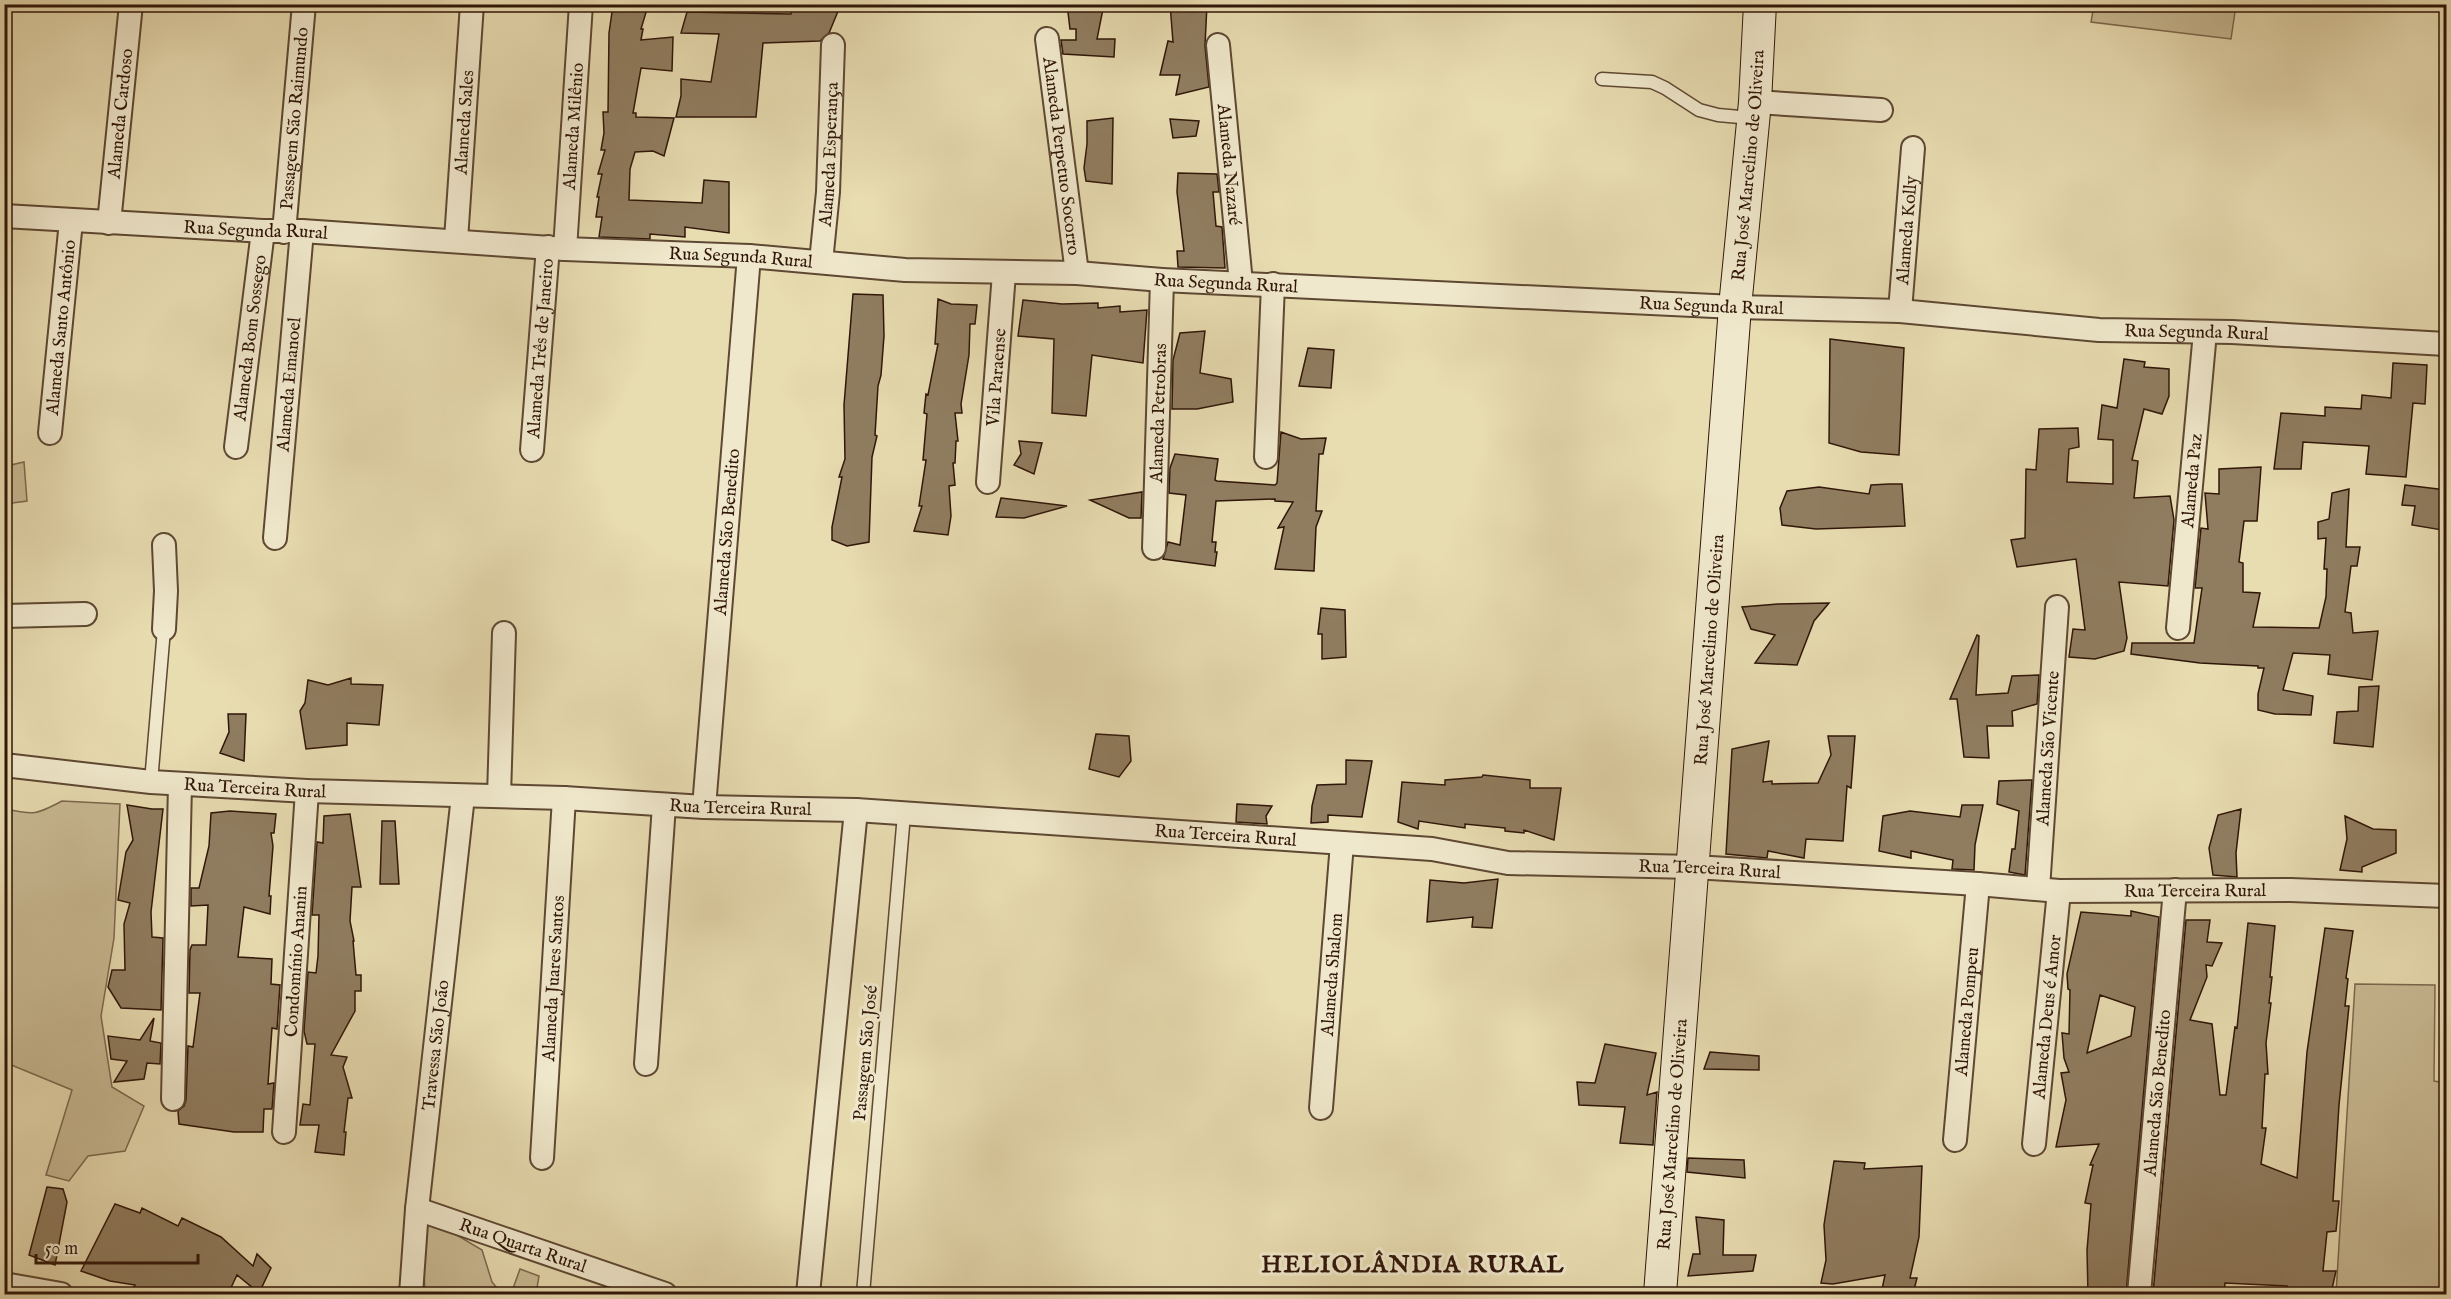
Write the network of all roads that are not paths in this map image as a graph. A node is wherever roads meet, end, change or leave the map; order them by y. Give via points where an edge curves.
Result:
1 (131, 4) edge
2 (304, 4) edge
3 (471, 4) edge
4 (582, 4) edge
5 (1760, 4) edge
6 (1047, 39) dead end
7 (833, 45) dead end
8 (1218, 45) dead end
9 (1602, 79) dead end
10 (1881, 110) dead end
11 (1749, 112) junction
12 (1913, 148) dead end
13 (4, 216) edge
14 (71, 221) junction
15 (109, 223) junction
16 (283, 232) junction
17 (456, 240) junction
18 (557, 248) junction
19 (749, 256) junction
20 (821, 262) junction
21 (1004, 273) junction
22 (1077, 273) junction
23 (1162, 279) junction
24 (1241, 283) junction
25 (1273, 284) junction
26 (1735, 307) junction
27 (1899, 311) junction
28 (2205, 332) junction
29 (2446, 344) edge
30 (50, 433) dead end
31 (236, 447) dead end
32 (532, 450) dead end
33 (1266, 457) dead end
34 (988, 482) dead end
35 (274, 538) dead end
36 (164, 545) dead end
37 (1154, 548) dead end
38 (2057, 607) dead end
39 (85, 614) dead end
40 (4, 616) edge
41 (2178, 628) dead end
42 (164, 629) joint
43 (504, 633) dead end
44 (4, 765) edge
45 (151, 782) junction
46 (180, 783) junction
47 (307, 792) junction
48 (464, 796) junction
49 (499, 796) junction
50 (564, 798) junction
51 (664, 805) junction
52 (704, 807) junction
53 (856, 810) junction
54 (904, 814) junction
55 (1342, 843) junction
56 (1694, 867) junction
57 (1978, 884) junction
58 (2048, 890) junction
59 (2175, 891) junction
60 (2446, 896) edge
61 (646, 1064) dead end
62 (173, 1099) dead end
63 (1321, 1108) dead end
64 (284, 1132) dead end
65 (1954, 1140) dead end
66 (2034, 1144) dead end
67 (542, 1158) dead end
68 (417, 1209) junction
69 (4, 1284) edge
70 (61, 1294) edge
71 (411, 1294) edge
72 (665, 1294) edge
73 (808, 1294) edge
74 (862, 1294) edge
75 (1660, 1294) edge
76 (2139, 1294) edge

1 - 15 street, Alameda Cardoso
2 - 16 street, Passagem São Raimundo
3 - 17 street, Alameda Sales
4 - 18 street, Alameda Milênio
5 - 11 street, Rua José Marcelino de Oliveira
6 - 22 street, Alameda Perpetuo Socorro
7 - 20 street, Alameda Esperança via 828,192
8 - 24 street, Alameda Nazaré
9 - 11 lane via 1652,82 1699,110 1718,115
10 - 11 street
11 - 26 street, Rua José Marcelino de Oliveira
12 - 27 street, Alameda Kolly
13 - 14 street, Rua Segunda Rural
14 - 15 street, Rua Segunda Rural
14 - 30 street, Alameda Santo Antônio
15 - 16 street, Rua Segunda Rural
16 - 17 street, Rua Segunda Rural
16 - 31 street, Alameda Bom Sossego
16 - 35 street, Alameda Emanoel
17 - 18 street, Rua Segunda Rural
18 - 19 street, Rua Segunda Rural
18 - 32 street, Alameda Três de Janeiro
19 - 20 street, Rua Segunda Rural
19 - 52 street, Alameda São Benedito
20 - 21 street, Rua Segunda Rural
21 - 22 street, Rua Segunda Rural
21 - 34 street, Vila Paraense
22 - 23 street, Rua Segunda Rural
23 - 24 street, Rua Segunda Rural
23 - 37 street, Alameda Petrobras
24 - 25 street, Rua Segunda Rural
25 - 26 street, Rua Segunda Rural
25 - 33 street
26 - 27 street, Rua Segunda Rural
26 - 56 street, Rua José Marcelino de Oliveira
27 - 28 street, Rua Segunda Rural via 2099,330
28 - 29 street, Rua Segunda Rural via 2323,329
28 - 41 street, Alameda Paz
36 - 42 street
38 - 58 street, Alameda São Vicente
39 - 40 street
42 - 45 lane
43 - 49 street
44 - 45 street, Rua Terceira Rural
45 - 46 street, Rua Terceira Rural
46 - 47 street, Rua Terceira Rural
46 - 62 street
47 - 48 street, Rua Terceira Rural
47 - 64 street, Condomínio Ananin
48 - 49 street, Rua Terceira Rural
48 - 68 street, Travessa São João
49 - 50 street, Rua Terceira Rural
50 - 51 street, Rua Terceira Rural
50 - 67 street, Alameda Juares Santos
51 - 52 street, Rua Terceira Rural
51 - 61 street
52 - 53 street, Rua Terceira Rural
53 - 54 street, Rua Terceira Rural
53 - 73 street
54 - 55 street, Rua Terceira Rural
54 - 74 lane, Passagem São José
55 - 56 street, Rua Terceira Rural via 1432,849 1508,863
55 - 63 street, Alameda Shalom
56 - 57 street, Rua Terceira Rural
56 - 75 street, Rua José Marcelino de Oliveira
57 - 58 street, Rua Terceira Rural
57 - 65 street, Alameda Pompeu
58 - 59 street, Rua Terceira Rural
58 - 66 street, Alameda Deus é Amor
59 - 60 street, Rua Terceira Rural via 2291,897
59 - 76 street, Alameda São Benedito
68 - 71 street, Travessa São João
68 - 72 street, Rua Quarta Rural
69 - 70 street

